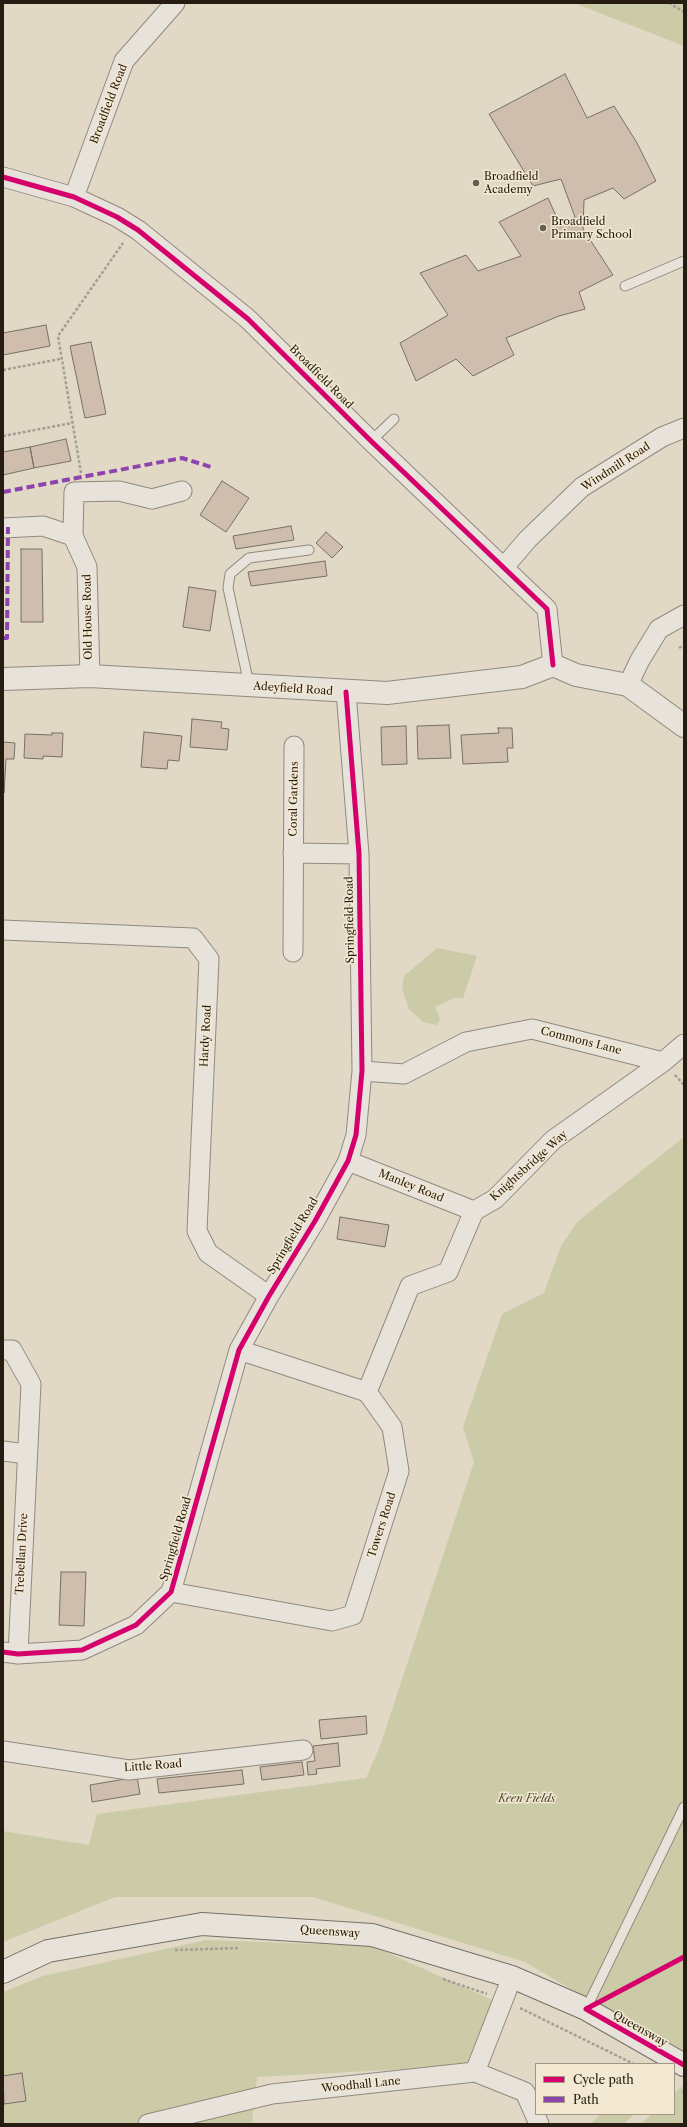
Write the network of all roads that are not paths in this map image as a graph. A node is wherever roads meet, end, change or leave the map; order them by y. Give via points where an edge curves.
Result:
1 (175, 3) edge
2 (3, 177) edge
3 (74, 197) junction
4 (684, 261) edge
5 (625, 286) dead end
6 (394, 419) dead end
7 (684, 428) edge
8 (371, 441) junction
9 (182, 491) dead end
10 (3, 528) edge
11 (73, 536) junction
12 (310, 550) dead end
13 (504, 567) junction
14 (684, 615) edge
15 (552, 665) junction
16 (90, 676) junction
17 (3, 679) edge
18 (628, 685) junction
19 (249, 686) junction
20 (346, 692) junction
21 (684, 726) edge
22 (294, 746) dead end
23 (293, 853) junction
24 (359, 854) junction
25 (3, 930) edge
26 (293, 952) dead end
27 (684, 1044) edge
28 (663, 1062) junction
29 (362, 1071) junction
30 (348, 1161) junction
31 (474, 1211) junction
32 (269, 1296) junction
33 (3, 1350) edge
34 (239, 1350) junction
35 (366, 1392) junction
36 (3, 1450) edge
37 (27, 1454) junction
38 (171, 1592) junction
39 (10, 1653) edge
40 (303, 1750) dead end
41 (3, 1751) edge
42 (684, 1807) edge
43 (3, 1972) edge
44 (512, 1977) junction
45 (586, 2009) junction
46 (684, 2065) edge
47 (475, 2072) junction
48 (535, 2115) edge
49 (148, 2124) edge

1 - 3 street, Broadfield Road via 124,61
2 - 3 street, Broadfield Road
3 - 8 street, Broadfield Road via 134,228 248,318
4 - 5 lane
6 - 8 lane
7 - 13 street, Windmill Road via 662,437 582,487 528,539
8 - 13 street, Broadfield Road
9 - 11 street, Old House Road via 152,499 120,491 74,492
10 - 11 street via 43,526
11 - 16 street, Old House Road via 87,567
12 - 19 lane via 249,558 230,574 228,588
13 - 15 street, Broadfield Road via 547,609
14 - 18 street via 659,629
15 - 18 main road via 576,675
15 - 20 main road, Adeyfield Road via 522,677 387,693
16 - 17 main road, Adeyfield Road
16 - 19 main road, Adeyfield Road
18 - 21 main road
19 - 20 main road, Adeyfield Road
20 - 24 street, Springfield Road
22 - 23 street, Coral Gardens
23 - 24 street, Coral Gardens
23 - 26 street, Coral Gardens
24 - 29 street, Springfield Road
25 - 32 street, Hardy Road via 193,938 209,959 197,1231 208,1253
27 - 28 street, Knightsbridge Way
28 - 29 street, Commons Lane via 532,1030 466,1042 404,1074
28 - 31 street, Knightsbridge Way via 554,1140 495,1199
29 - 30 street, Springfield Road via 356,1135
30 - 31 street, Manley Road
30 - 32 street, Springfield Road
31 - 35 street via 448,1272 410,1286
32 - 34 street, Springfield Road
33 - 37 street, Trebellan Drive via 12,1350 31,1384
34 - 35 street
34 - 38 street, Springfield Road
35 - 38 street, Towers Road via 392,1427 400,1471 352,1615 332,1621
36 - 37 street
37 - 39 street, Trebellan Drive
38 - 39 street, Springfield Road via 136,1625 82,1650
40 - 41 street, Little Road via 129,1770
42 - 45 lane
43 - 44 main road, Queensway via 48,1951 202,1924 372,1935
44 - 45 main road, Queensway
44 - 47 street
45 - 46 main road, Queensway
47 - 48 street via 525,2092
47 - 49 street, Woodhall Lane via 272,2094

